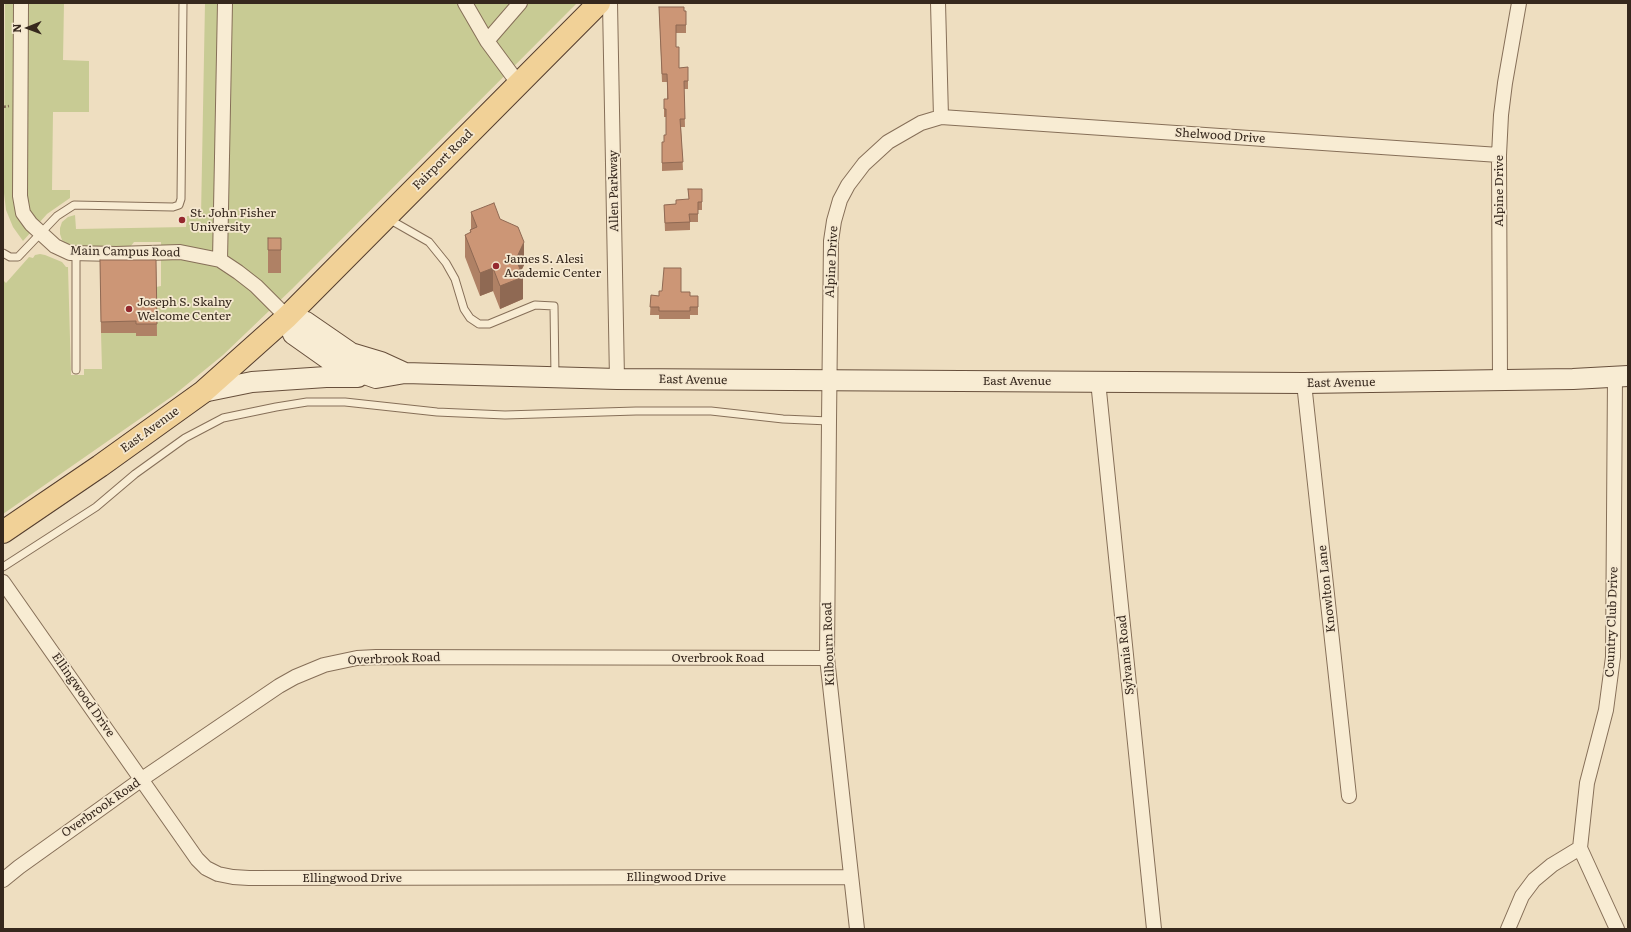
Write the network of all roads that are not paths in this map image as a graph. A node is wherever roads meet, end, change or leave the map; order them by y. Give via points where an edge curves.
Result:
1 (21, 3) edge
2 (183, 3) edge
3 (225, 3) edge
4 (465, 3) edge
5 (520, 3) edge
6 (599, 3) edge
7 (610, 3) edge
8 (938, 3) edge
9 (1519, 3) edge
10 (487, 41) junction
11 (518, 83) junction
12 (941, 116) junction
13 (1499, 155) junction
14 (386, 217) junction
15 (40, 233) junction
16 (3, 253) edge
17 (76, 253) junction
18 (220, 260) junction
19 (287, 317) junction
20 (76, 370) dead end
21 (406, 373) junction
22 (1621, 376) edge
23 (555, 377) junction
24 (376, 378) junction
25 (617, 379) junction
26 (1500, 380) junction
27 (830, 381) junction
28 (1098, 381) junction
29 (1304, 383) junction
30 (203, 392) junction
31 (830, 421) junction
32 (3, 532) edge
33 (3, 567) edge
34 (3, 582) edge
35 (827, 658) junction
36 (142, 779) junction
37 (1349, 796) dead end
38 (1580, 848) junction
39 (851, 877) junction
40 (3, 880) edge
41 (857, 929) edge
42 (1154, 929) edge
43 (1508, 929) edge
44 (1617, 929) edge

1 - 15 street, Main Campus Road via 20,196 23,213
2 - 15 lane via 179,205 74,205 57,216
3 - 18 street
4 - 10 street
5 - 10 street
6 - 11 main road, Fairport Road
7 - 25 street, Allen Parkway
8 - 12 street
9 - 13 street, Alpine Drive via 1505,83
10 - 11 street
11 - 14 main road, Fairport Road
12 - 13 street, Shelwood Drive
12 - 27 street, Alpine Drive via 921,123 879,149 856,173 840,200 831,241
13 - 26 street, Alpine Drive
14 - 19 main road, Fairport Road
14 - 23 lane via 428,242 446,263 455,279 464,309 470,318 479,324 489,324 535,305 554,306
15 - 16 lane via 18,257 10,257
15 - 17 street, Main Campus Road via 54,246 63,251
17 - 18 street, Main Campus Road via 180,252
17 - 20 lane
18 - 19 street, Main Campus Road via 256,286
19 - 21 main road, East Avenue via 306,322 351,353
19 - 24 main road, East Avenue via 293,334 334,363
19 - 30 main road, East Avenue
21 - 23 main road, East Avenue
21 - 24 main road, East Avenue
22 - 26 main road, East Avenue
22 - 38 street, Country Club Drive via 1613,656 1606,710 1587,782
23 - 25 main road, East Avenue
24 - 30 main road via 326,377 252,382
25 - 27 main road, East Avenue
26 - 29 main road, East Avenue
27 - 28 main road, East Avenue
27 - 31 street, Kilbourn Road
28 - 29 main road, East Avenue
28 - 42 street, Sylvania Road
29 - 37 street, Knowlton Lane
30 - 32 main road, East Avenue
31 - 33 lane via 711,411 506,415 437,412 345,402 307,402 284,406 223,418 185,438 135,474 96,507
31 - 35 street, Kilbourn Road
34 - 36 street, Ellingwood Drive
35 - 36 street, Overbrook Road via 376,657 339,661 295,677
35 - 39 street, Kilbourn Road
36 - 39 street, Ellingwood Drive via 197,859 206,868 233,877
36 - 40 street, Overbrook Road
38 - 43 street via 1552,865 1534,880 1522,896
38 - 44 street
39 - 41 street, Kilbourn Road

